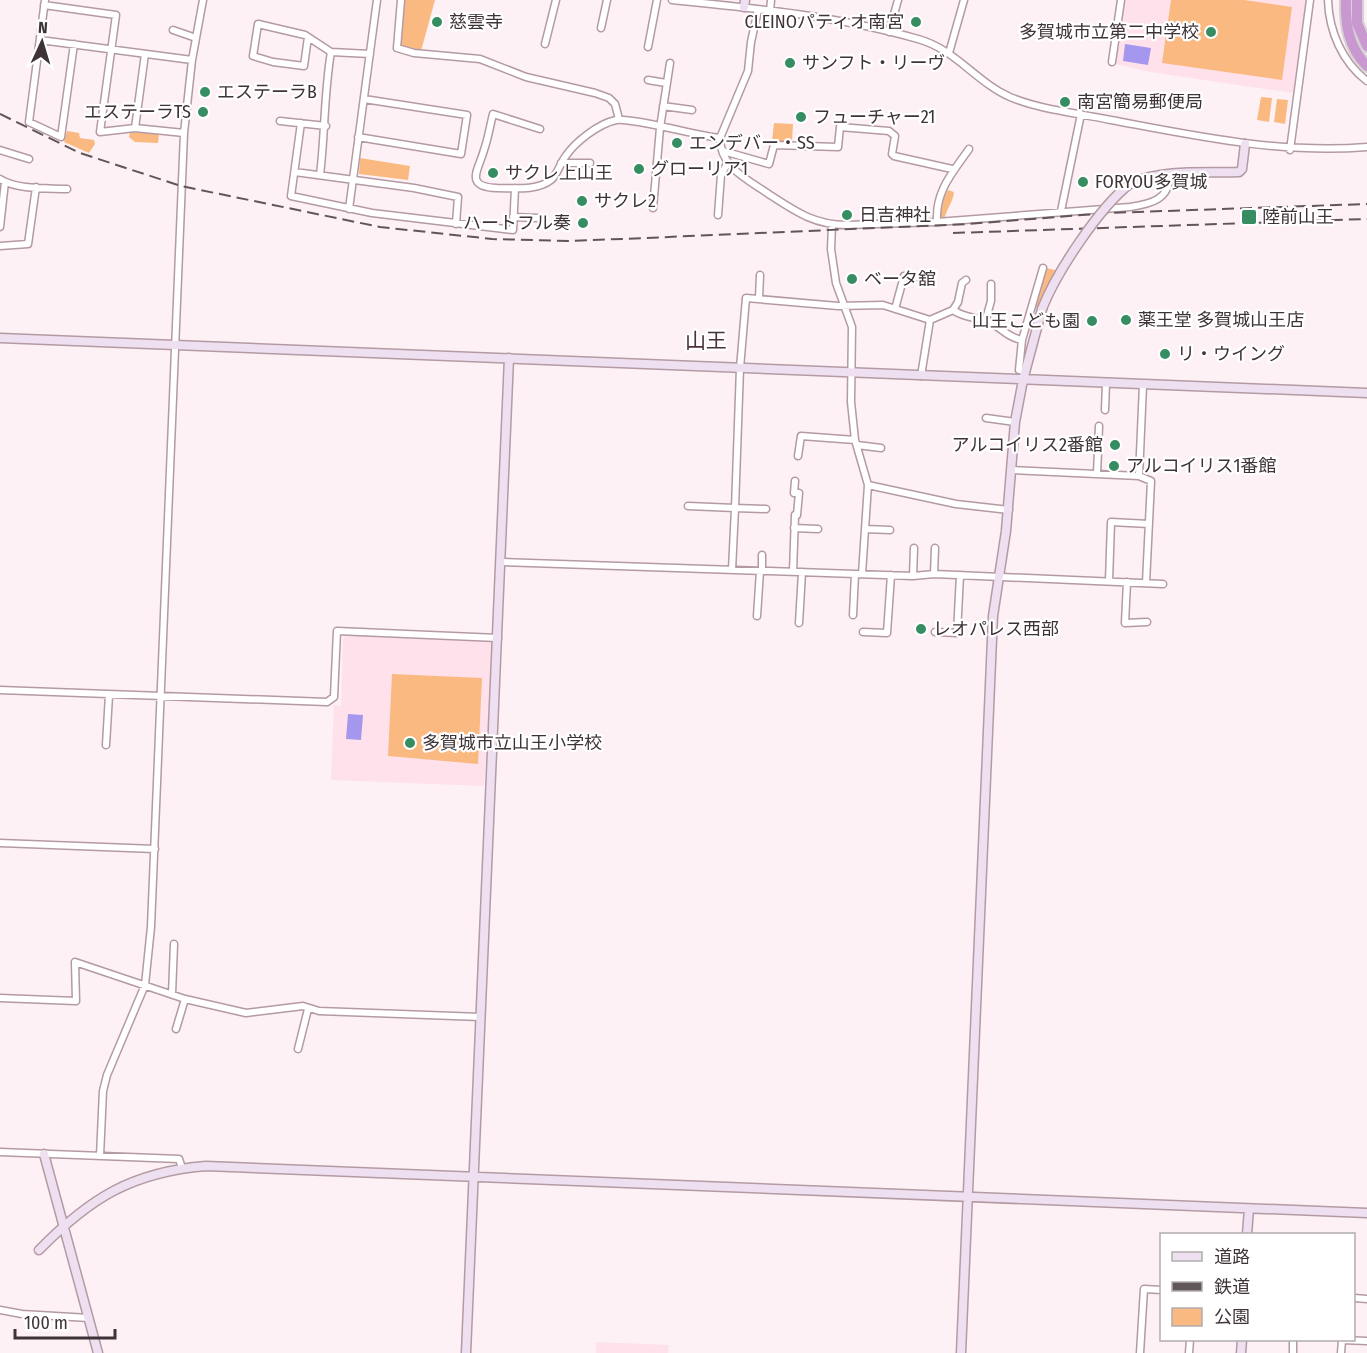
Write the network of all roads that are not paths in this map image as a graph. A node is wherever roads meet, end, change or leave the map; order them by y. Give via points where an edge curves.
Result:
1 (203, 0) edge
2 (377, 0) edge
3 (401, 0) edge
4 (556, 0) edge
5 (607, 0) edge
6 (657, 0) edge
7 (672, 0) edge
8 (771, 0) edge
9 (898, 0) edge
10 (964, 0) edge
11 (1121, 0) edge
12 (1310, 0) edge
13 (1328, 0) edge
14 (1346, 0) edge
15 (1357, 0) edge
16 (45, 2) edge
17 (744, 4) edge
18 (758, 9) junction
19 (770, 11) junction
20 (601, 28) dead end
21 (173, 30) dead end
22 (889, 32) junction
23 (308, 37) junction
24 (196, 38) junction
25 (40, 40) junction
26 (74, 44) junction
27 (545, 44) dead end
28 (1367, 46) edge
29 (648, 47) dead end
30 (111, 49) junction
31 (331, 52) junction
32 (949, 53) junction
33 (145, 54) junction
34 (370, 54) junction
35 (192, 60) junction
36 (1112, 62) dead end
37 (670, 63) dead end
38 (1367, 66) edge
39 (648, 80) dead end
40 (1367, 81) edge
41 (666, 83) junction
42 (364, 99) junction
43 (663, 106) junction
44 (692, 111) dead end
45 (1081, 114) junction
46 (619, 119) junction
47 (280, 121) dead end
48 (301, 123) junction
49 (326, 126) junction
50 (135, 128) junction
51 (660, 128) junction
52 (540, 129) dead end
53 (184, 133) junction
54 (358, 137) junction
55 (720, 138) junction
56 (1245, 144) junction
57 (1367, 147) edge
58 (969, 149) dead end
59 (0, 150) edge
60 (1290, 150) junction
61 (723, 151) junction
62 (29, 159) dead end
63 (728, 162) junction
64 (561, 163) junction
65 (590, 163) dead end
66 (952, 169) junction
67 (295, 172) junction
68 (1169, 174) junction
69 (320, 176) junction
70 (353, 180) junction
71 (3, 181) edge
72 (36, 188) junction
73 (67, 189) dead end
74 (515, 189) junction
75 (653, 208) dead end
76 (349, 209) junction
77 (1062, 211) junction
78 (1, 215) edge
79 (718, 215) dead end
80 (513, 217) junction
81 (538, 218) dead end
82 (938, 222) junction
83 (456, 224) junction
84 (832, 225) junction
85 (0, 227) edge
86 (0, 246) edge
87 (1043, 268) dead end
88 (760, 275) dead end
89 (917, 277) dead end
90 (966, 280) dead end
91 (991, 284) dead end
92 (759, 298) junction
93 (844, 304) junction
94 (895, 309) junction
95 (952, 310) junction
96 (930, 320) junction
97 (986, 322) junction
98 (0, 338) edge
99 (1022, 340) junction
100 (174, 345) junction
101 (509, 358) junction
102 (740, 368) junction
103 (852, 373) junction
104 (921, 376) junction
105 (1024, 376) junction
106 (1106, 383) junction
107 (1143, 385) junction
108 (1367, 393) edge
109 (1105, 410) dead end
110 (986, 418) dead end
111 (1015, 422) junction
112 (1099, 426) dead end
113 (856, 443) junction
114 (880, 448) dead end
115 (798, 456) dead end
116 (1012, 470) junction
117 (1097, 474) junction
118 (1139, 476) junction
119 (795, 481) dead end
120 (868, 485) junction
121 (688, 506) dead end
122 (735, 508) junction
123 (766, 509) dead end
124 (1009, 510) junction
125 (1149, 524) junction
126 (794, 528) junction
127 (818, 529) dead end
128 (865, 529) junction
129 (890, 530) dead end
130 (914, 548) dead end
131 (935, 548) dead end
132 (762, 555) dead end
133 (502, 562) junction
134 (732, 570) junction
135 (761, 571) junction
136 (793, 572) junction
137 (802, 572) junction
138 (859, 574) junction
139 (934, 574) junction
140 (891, 575) junction
141 (960, 575) junction
142 (913, 576) junction
143 (999, 576) junction
144 (1109, 581) junction
145 (1127, 582) junction
146 (1146, 583) junction
147 (1163, 584) dead end
148 (853, 615) dead end
149 (758, 616) dead end
150 (1147, 622) dead end
151 (800, 623) dead end
152 (862, 632) dead end
153 (935, 632) dead end
154 (498, 638) junction
155 (0, 690) edge
156 (109, 695) junction
157 (161, 697) junction
158 (106, 745) dead end
159 (0, 843) edge
160 (154, 849) junction
161 (174, 944) dead end
162 (146, 985) junction
163 (172, 994) junction
164 (0, 998) edge
165 (185, 999) junction
166 (308, 1009) junction
167 (481, 1017) junction
168 (176, 1029) dead end
169 (298, 1049) dead end
170 (0, 1152) edge
171 (44, 1154) junction
172 (100, 1156) junction
173 (182, 1168) junction
174 (475, 1178) junction
175 (968, 1197) junction
176 (1249, 1209) junction
177 (1367, 1213) edge
178 (64, 1224) junction
179 (1247, 1233) edge
180 (39, 1250) dead end
181 (1160, 1290) edge
182 (0, 1310) edge
183 (89, 1318) junction
184 (98, 1353) edge
185 (466, 1353) edge
186 (961, 1353) edge
187 (1140, 1353) edge

1 - 24 street
2 - 34 street
3 - 46 street via 397,48 480,59 526,77 595,93 615,104
4 - 27 street
5 - 20 street
6 - 29 street
7 - 17 street
8 - 19 street
9 - 22 street
10 - 32 street
11 - 36 street
12 - 60 street
13 - 40 street via 1334,38 1354,70
14 - 38 highway via 1351,42
15 - 28 highway via 1357,23
16 - 25 street
16 - 30 street via 116,15
17 - 18 street
18 - 19 street
18 - 55 street via 746,78
19 - 22 street
21 - 24 street
22 - 32 street via 919,39
23 - 23 street via 258,24 254,56 304,66
23 - 31 street
24 - 35 street
25 - 26 street
25 - 26 street via 28,122 62,137
26 - 30 street
30 - 33 street
30 - 50 street via 100,132
31 - 34 street
31 - 49 street via 325,86
32 - 45 street via 1009,97
33 - 35 street
33 - 50 street
34 - 42 street
35 - 53 street
37 - 41 street
39 - 41 street
41 - 43 street
42 - 54 street
42 - 54 street via 467,115 461,154
43 - 44 street
43 - 51 street
45 - 56 street
45 - 77 street
46 - 51 street
46 - 64 street via 592,132
47 - 48 street
48 - 49 street
48 - 67 street
49 - 69 street
50 - 53 street
51 - 55 street
51 - 75 street
52 - 74 street via 493,114 475,176 478,183 489,188
53 - 100 street
54 - 70 street
55 - 61 street
56 - 60 street
56 - 68 street via 1239,172
57 - 60 street
58 - 66 street
59 - 62 street
61 - 63 street
61 - 66 street via 769,164 774,145 838,147 840,127 889,131 896,136 894,156
63 - 79 street via 721,175
63 - 84 street via 744,179 795,213
64 - 65 street
64 - 74 street via 553,179 535,187
66 - 82 street via 938,200
67 - 69 street
67 - 76 street via 291,196
68 - 77 street via 1168,189 1148,204
68 - 105 street, bridge via 1131,183 1108,204 1056,280 1042,309
69 - 70 street
70 - 76 street
70 - 83 street via 458,196
71 - 72 street
71 - 78 street
72 - 73 street
72 - 86 street via 28,244
74 - 80 street
76 - 83 street
77 - 82 street
78 - 85 street
80 - 81 street
80 - 83 street via 513,230
82 - 84 street
84 - 93 street via 836,283
87 - 99 street
88 - 92 street
89 - 94 street via 904,276
90 - 95 street
91 - 97 street
92 - 93 street
92 - 102 street via 744,300
93 - 94 street
93 - 103 street via 852,327
94 - 96 street
95 - 96 street
95 - 97 street
96 - 104 street
97 - 99 street via 1009,337
98 - 100 street
99 - 105 street via 1019,370
100 - 101 street
100 - 157 street
101 - 102 street
101 - 133 street
102 - 103 street
102 - 122 street
103 - 104 street
103 - 113 street
104 - 105 street
105 - 106 street
105 - 111 street
106 - 107 street
106 - 109 street
107 - 108 street
107 - 118 street
110 - 111 street
111 - 116 street
112 - 117 street
113 - 114 street
113 - 115 street via 801,436
113 - 120 street
116 - 117 street
116 - 124 street
117 - 118 street
118 - 125 street via 1151,481
119 - 126 street via 794,493 799,493
120 - 124 street via 956,504
120 - 128 street
121 - 122 street
122 - 123 street
122 - 134 street
124 - 143 street
125 - 144 street via 1111,522
125 - 146 street
126 - 127 street
126 - 136 street
128 - 129 street
128 - 138 street
130 - 142 street
131 - 139 street
132 - 135 street
133 - 134 street
133 - 154 street
134 - 135 street
135 - 136 street
135 - 149 street
136 - 137 street
137 - 138 street
137 - 151 street
138 - 140 street
138 - 148 street
139 - 141 street
139 - 142 street
140 - 142 street
140 - 152 street via 887,633
141 - 143 street
141 - 153 street via 957,633
143 - 144 street
143 - 175 street via 993,616
144 - 145 street
145 - 146 street
145 - 150 street via 1125,623
146 - 147 street
154 - 157 street via 337,631 334,697 327,702
154 - 167 street
155 - 156 street
156 - 157 street
156 - 158 street
157 - 160 street
159 - 160 street
160 - 162 street
161 - 163 street
162 - 163 street
162 - 164 street via 75,962 76,1001
162 - 172 street via 107,1075
163 - 165 street
165 - 166 street via 246,1013 303,1006
165 - 168 street
166 - 167 street
166 - 169 street
167 - 174 street
170 - 171 street
171 - 172 street
171 - 178 street
172 - 173 street via 179,1159
173 - 174 street
173 - 178 street via 113,1189
174 - 175 street
174 - 185 street
175 - 176 street
175 - 186 street
176 - 177 street
176 - 179 street
178 - 180 street
178 - 183 street
181 - 187 street via 1144,1290
182 - 183 street
183 - 184 street

